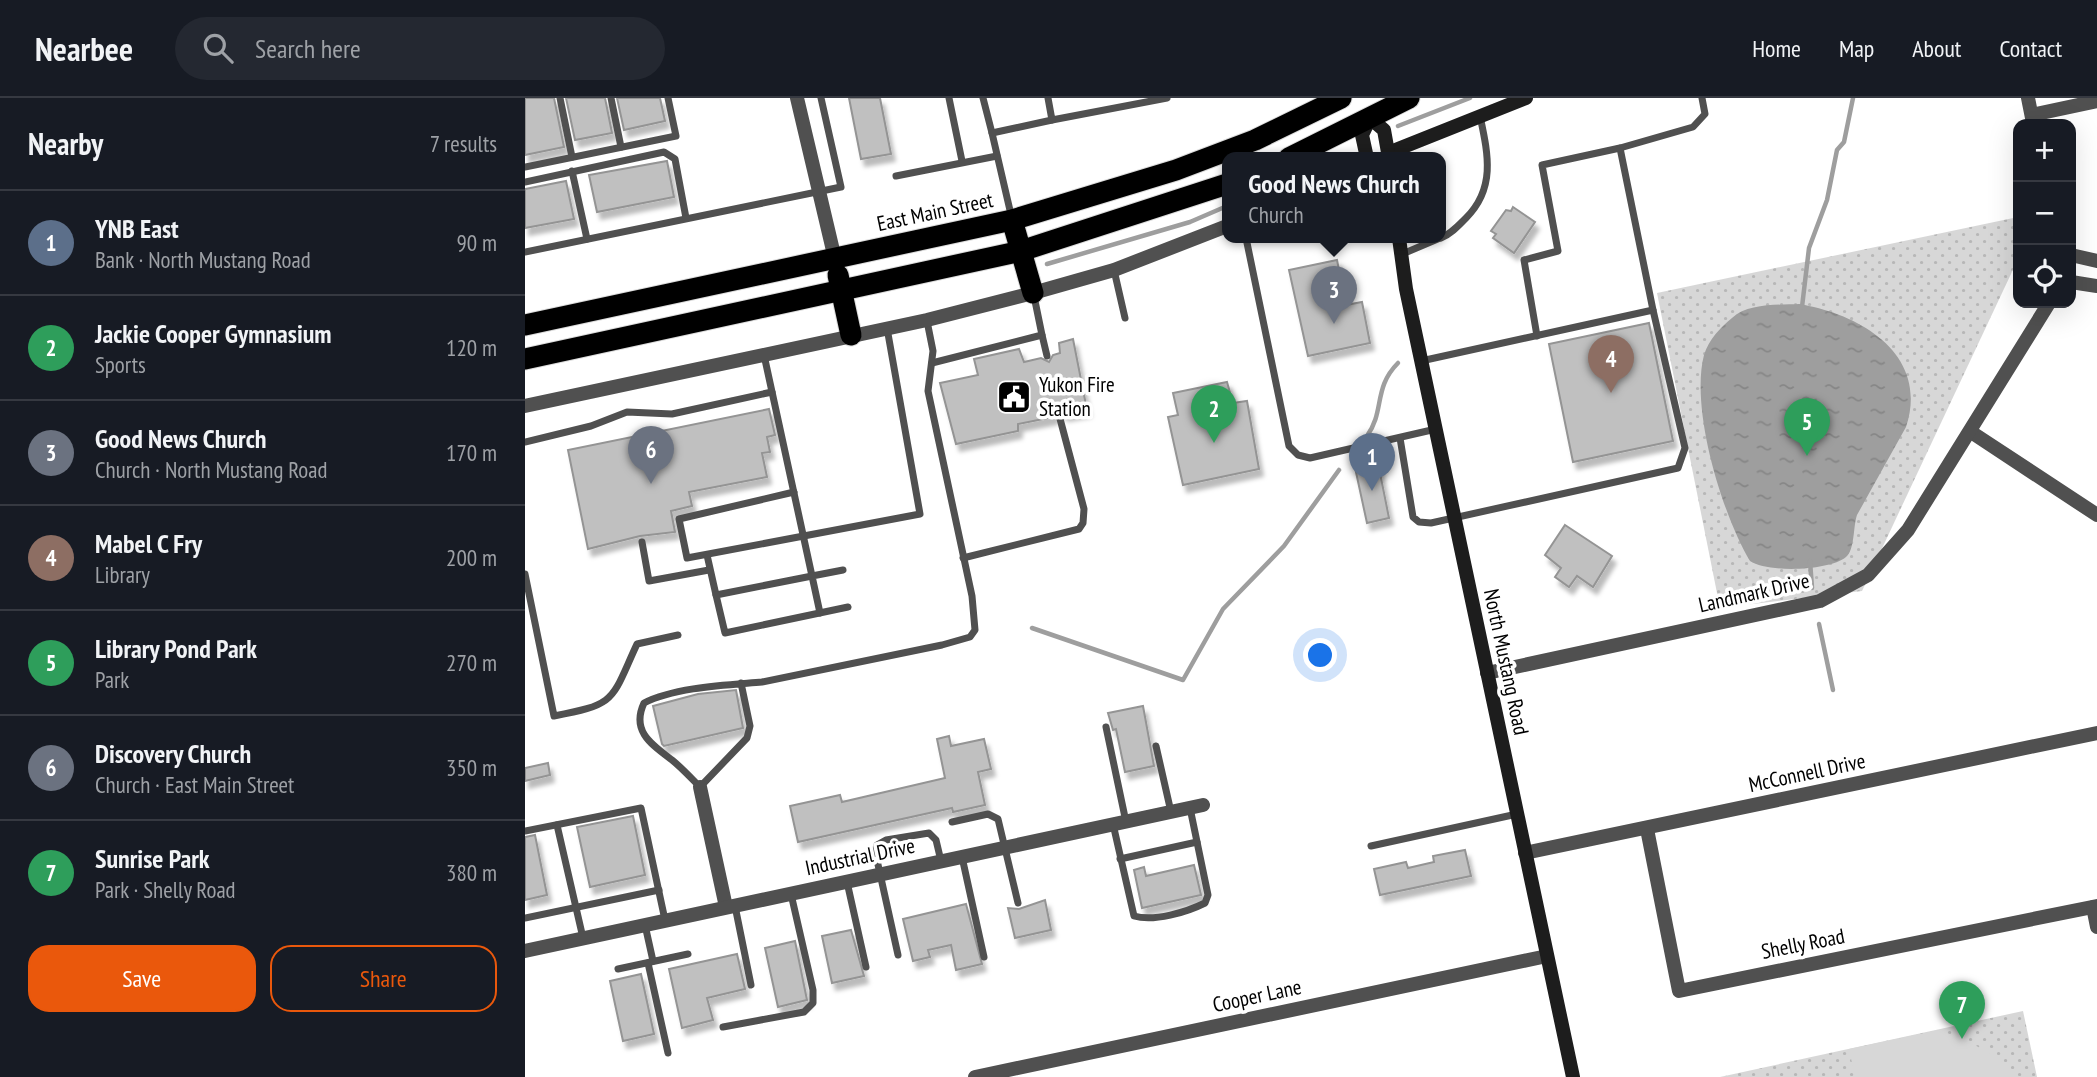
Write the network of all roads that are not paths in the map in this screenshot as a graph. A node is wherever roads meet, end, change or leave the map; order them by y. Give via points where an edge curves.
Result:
1 (560, 98) edge
2 (611, 98) edge
3 (668, 98) edge
4 (797, 98) edge
5 (821, 98) edge
6 (949, 98) edge
7 (983, 98) edge
8 (1048, 98) edge
9 (1167, 98) edge
10 (1341, 98) edge
11 (1409, 98) edge
12 (1526, 98) edge
13 (1702, 98) edge
14 (2028, 98) edge
15 (2097, 101) edge
16 (1368, 108) edge
17 (1479, 114) junction
18 (2033, 119) edge
19 (2036, 119) edge
20 (1052, 120) junction
21 (992, 132) junction
22 (621, 147) junction
23 (1620, 148) junction
24 (1224, 152) edge
25 (1298, 152) edge
26 (1365, 152) edge
27 (1388, 152) edge
28 (1396, 152) edge
29 (1222, 153) edge
30 (997, 156) junction
31 (572, 157) junction
32 (963, 162) junction
33 (525, 167) edge
34 (572, 171) junction
35 (896, 176) dead end
36 (525, 182) edge
37 (1222, 186) edge
38 (820, 191) junction
39 (687, 218) junction
40 (1012, 220) junction
41 (1222, 228) edge
42 (1446, 236) edge
43 (587, 239) junction
44 (1247, 243) edge
45 (1394, 243) edge
46 (1399, 243) edge
47 (1429, 243) edge
48 (1021, 251) junction
49 (525, 252) edge
50 (1399, 256) junction
51 (2076, 256) edge
52 (835, 259) junction
53 (2097, 261) edge
54 (1114, 270) junction
55 (2076, 283) edge
56 (2097, 286) edge
57 (841, 289) junction
58 (1033, 293) junction
59 (2046, 308) edge
60 (1653, 310) junction
61 (1125, 318) dead end
62 (927, 320) junction
63 (525, 325) edge
64 (887, 327) junction
65 (851, 335) junction
66 (1042, 335) junction
67 (1537, 336) junction
68 (764, 355) junction
69 (1047, 356) dead end
70 (525, 359) edge
71 (1421, 361) junction
72 (932, 363) junction
73 (772, 392) junction
74 (525, 405) edge
75 (1059, 415) dead end
76 (1436, 429) junction
77 (1971, 432) junction
78 (1400, 438) junction
79 (525, 442) edge
80 (794, 492) junction
81 (2097, 515) edge
82 (1454, 517) junction
83 (803, 536) junction
84 (642, 542) dead end
85 (707, 555) junction
86 (963, 558) junction
87 (709, 570) junction
88 (843, 570) dead end
89 (525, 574) edge
90 (812, 576) junction
91 (716, 595) junction
92 (848, 607) dead end
93 (820, 612) junction
94 (678, 635) dead end
95 (1487, 673) junction
96 (741, 683) junction
97 (1106, 727) dead end
98 (2097, 733) edge
99 (1156, 746) dead end
100 (700, 787) junction
101 (1197, 807) joint
102 (1171, 812) junction
103 (1517, 814) junction
104 (952, 822) dead end
105 (1119, 823) junction
106 (557, 825) junction
107 (1647, 829) junction
108 (525, 831) edge
109 (1197, 842) junction
110 (1371, 846) dead end
111 (1005, 847) junction
112 (1525, 853) junction
113 (962, 856) junction
114 (1120, 859) junction
115 (941, 861) junction
116 (881, 874) junction
117 (847, 881) junction
118 (659, 890) junction
119 (790, 893) junction
120 (1018, 903) dead end
121 (730, 906) junction
122 (2095, 906) edge
123 (576, 908) junction
124 (525, 918) edge
125 (665, 920) junction
126 (645, 925) junction
127 (2097, 927) edge
128 (583, 938) junction
129 (525, 951) edge
130 (688, 954) dead end
131 (898, 955) dead end
132 (1547, 956) junction
133 (984, 957) dead end
134 (650, 962) junction
135 (866, 967) dead end
136 (618, 969) dead end
137 (751, 985) dead end
138 (723, 1027) dead end
139 (668, 1053) dead end
140 (975, 1077) edge
141 (1573, 1077) edge

1 - 31 lane
2 - 22 lane
3 - 22 lane via 676,136
4 - 38 street
5 - 38 lane via 841,187
6 - 32 lane
7 - 21 lane
8 - 20 lane
9 - 20 lane
10 - 24 highway, East Main Street
11 - 16 highway
12 - 17 main road
13 - 23 lane via 1706,114 1693,127
14 - 18 street
15 - 19 street
16 - 25 highway
16 - 26 main road via 1361,135
16 - 27 main road via 1384,130
17 - 28 main road
17 - 42 lane via 1489,177 1480,204
20 - 21 lane
21 - 30 lane
22 - 31 lane
23 - 60 lane
23 - 67 lane via 1542,165 1558,251 1524,260
29 - 40 highway, East Main Street
30 - 32 lane
30 - 40 lane
31 - 33 lane
32 - 35 lane
34 - 36 lane
34 - 39 lane via 664,152 675,159
34 - 43 lane
37 - 48 highway
38 - 39 lane
38 - 52 street
39 - 43 lane
40 - 48 highway
40 - 52 highway, East Main Street
41 - 54 street
43 - 49 lane
44 - 78 lane via 1289,446 1310,458
45 - 50 main road, North Mustang Road
46 - 50 main road, North Mustang Road
47 - 50 lane
48 - 57 highway
48 - 58 highway
50 - 71 main road, North Mustang Road
51 - 53 street
52 - 57 highway
52 - 63 highway, East Main Street
54 - 58 street
54 - 61 lane
55 - 56 street
57 - 65 highway
57 - 70 highway
58 - 62 street
58 - 66 lane
59 - 77 street, Landmark Drive
60 - 67 lane
60 - 82 lane via 1685,448 1678,468
62 - 64 street
62 - 72 lane
64 - 65 street
64 - 83 lane via 920,514
65 - 68 street
66 - 69 lane
66 - 72 lane
67 - 71 lane
68 - 73 lane
68 - 74 street
71 - 76 main road, North Mustang Road
72 - 86 lane via 928,391
73 - 79 lane via 672,414 627,412
73 - 80 lane
75 - 86 lane via 1084,509 1079,529
76 - 78 lane
76 - 82 main road, North Mustang Road
77 - 81 street
77 - 95 street, Landmark Drive via 1908,530 1868,575 1821,601
78 - 82 lane via 1413,517 1431,523
80 - 83 lane
80 - 85 lane via 679,519 687,558
82 - 95 main road, North Mustang Road
83 - 85 lane
83 - 90 lane
84 - 87 lane via 649,581
85 - 87 lane
86 - 96 lane via 976,621 970,637
87 - 91 lane
88 - 90 lane
89 - 94 lane via 554,716 606,702 637,643
90 - 91 lane
90 - 93 lane
91 - 93 lane via 725,633
92 - 93 lane
95 - 103 main road, North Mustang Road
96 - 100 lane via 750,726 747,738
96 - 100 lane via 651,699 641,710 638,721 648,740
97 - 105 lane
98 - 107 street, McConnell Drive
99 - 102 lane
100 - 121 street
101 - 102 street, Industrial Drive
101 - 109 lane
102 - 105 street, Industrial Drive
103 - 110 lane
103 - 112 main road, North Mustang Road
104 - 111 lane via 994,815
105 - 111 street, Industrial Drive
105 - 114 lane
106 - 108 lane
106 - 118 lane via 641,808
106 - 123 lane
107 - 112 street, McConnell Drive
107 - 122 street, Shelly Road via 1679,991
109 - 114 lane
109 - 114 lane via 1208,895 1196,908 1144,919 1134,916
111 - 113 street, Industrial Drive
111 - 120 lane
112 - 132 main road, North Mustang Road
113 - 115 street, Industrial Drive
113 - 133 lane
115 - 116 street, Industrial Drive
115 - 116 lane via 936,840 929,833 885,841 875,851
116 - 117 street, Industrial Drive
116 - 131 lane
117 - 119 street, Industrial Drive
117 - 135 lane
118 - 123 lane
118 - 125 lane
119 - 121 street, Industrial Drive
119 - 138 lane via 813,1003 804,1012
121 - 125 street, Industrial Drive
121 - 137 lane
122 - 127 street
123 - 124 lane
123 - 128 lane
125 - 126 street, Industrial Drive
126 - 128 street, Industrial Drive
126 - 134 lane
128 - 129 street, Industrial Drive
130 - 134 lane
132 - 140 street, Cooper Lane
132 - 141 main road, North Mustang Road
134 - 136 lane
134 - 139 lane

